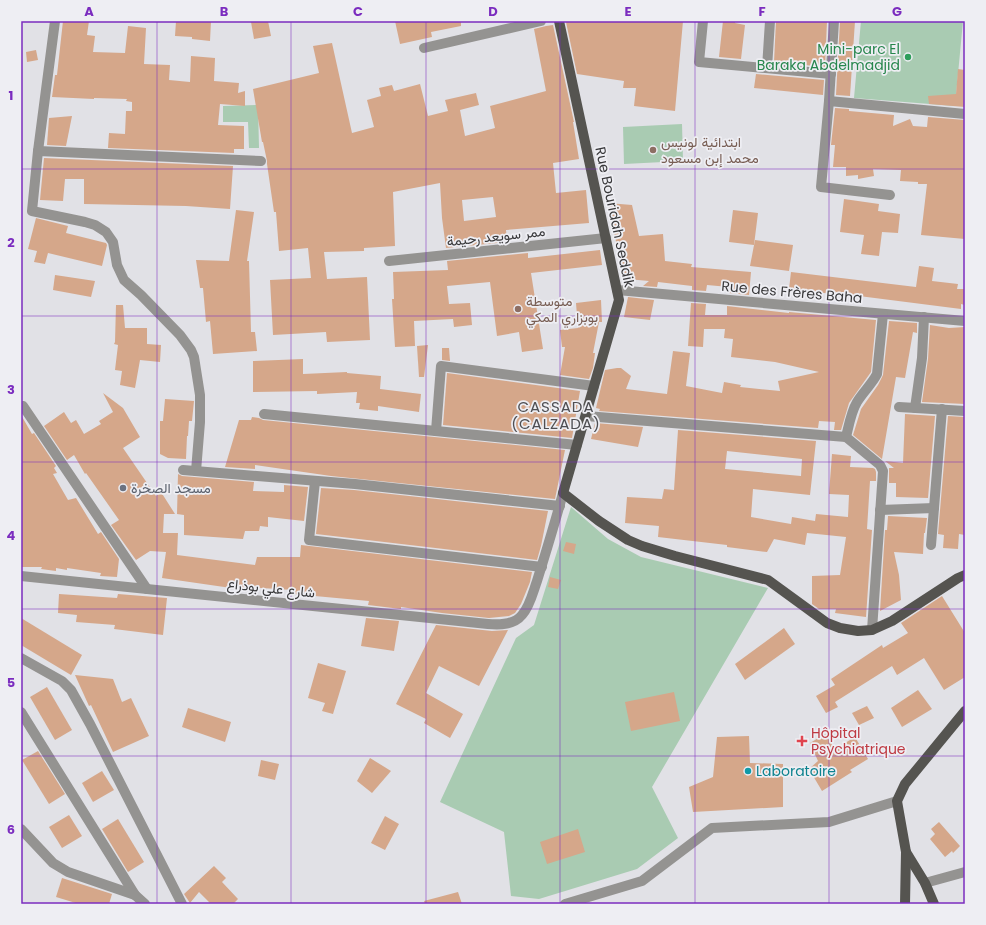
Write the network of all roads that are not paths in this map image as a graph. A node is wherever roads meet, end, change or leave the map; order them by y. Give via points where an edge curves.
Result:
1 (55, 21) edge
2 (541, 21) edge
3 (558, 21) edge
4 (703, 21) edge
5 (770, 21) edge
6 (834, 21) edge
7 (424, 48) dead end
8 (767, 68) junction
9 (831, 74) junction
10 (829, 101) junction
11 (965, 114) edge
12 (38, 150) junction
13 (261, 161) dead end
14 (890, 195) dead end
15 (606, 238) junction
16 (389, 261) dead end
17 (617, 290) junction
18 (883, 314) junction
19 (924, 317) junction
20 (965, 321) edge
21 (594, 386) junction
22 (23, 406) dead end
23 (899, 407) dead end
24 (915, 408) junction
25 (942, 410) junction
26 (965, 411) edge
27 (264, 414) dead end
28 (586, 416) junction
29 (436, 431) junction
30 (846, 437) junction
31 (577, 445) junction
32 (183, 470) dead end
33 (196, 471) junction
34 (315, 481) junction
35 (563, 493) junction
36 (560, 506) junction
37 (934, 508) junction
38 (880, 510) junction
39 (931, 545) dead end
40 (542, 567) junction
41 (965, 575) edge
42 (21, 576) edge
43 (146, 589) junction
44 (516, 620) joint
45 (872, 630) junction
46 (21, 658) edge
47 (965, 711) edge
48 (21, 712) edge
49 (897, 801) junction
50 (21, 829) edge
51 (906, 852) junction
52 (965, 872) edge
53 (925, 883) junction
54 (135, 895) junction
55 (145, 904) edge
56 (182, 904) edge
57 (566, 904) edge
58 (905, 904) edge
59 (934, 904) edge

1 - 12 street
2 - 7 street
3 - 15 main road, Rue Bouridah Seddik
4 - 8 street via 699,62
5 - 8 street
6 - 9 street
8 - 9 street
9 - 10 street
10 - 11 street
10 - 14 street via 821,187
12 - 13 street
12 - 33 street via 32,211 85,222 106,232 113,242 117,264 124,280 180,335 191,350 200,395
15 - 16 street, ممر سويعد رحيمة
15 - 17 main road, Rue Bouridah Seddik
17 - 18 street, Rue des Frères Baha
17 - 21 main road, Rue Bouridah Seddik via 619,300
18 - 19 street, Rue des Frères Baha
18 - 30 street via 878,374 852,411
19 - 20 street, Rue des Frères Baha
19 - 24 street via 922,358
21 - 28 main road, Rue Bouridah Seddik
21 - 29 street via 441,366
22 - 43 street
23 - 24 street
24 - 25 street
25 - 26 street
25 - 37 street
27 - 29 street
28 - 30 street
28 - 31 main road, Rue Bouridah Seddik
29 - 31 street
30 - 38 street via 880,465 883,471
31 - 35 main road, Rue Bouridah Seddik
32 - 33 street
33 - 34 street
34 - 36 street
34 - 40 street via 309,540
35 - 36 street, Rue Bouridah Seddik
35 - 45 main road via 616,532 642,546 768,580 827,623 858,631
36 - 40 street, Rue Bouridah Seddik
37 - 38 street
37 - 39 street
38 - 45 street
40 - 44 street, Rue Bouridah Seddik via 527,607
41 - 45 main road via 892,621
42 - 43 street, شارع علي بوذراع
43 - 44 street, شارع علي بوذراع via 488,624 504,624
46 - 56 street via 62,681 71,690
47 - 49 main road via 905,784
48 - 54 street
49 - 51 main road
49 - 57 street via 829,822 712,828 642,881
50 - 54 street via 53,863 68,872
51 - 53 main road
51 - 58 main road
52 - 53 street
53 - 59 main road
54 - 55 street

